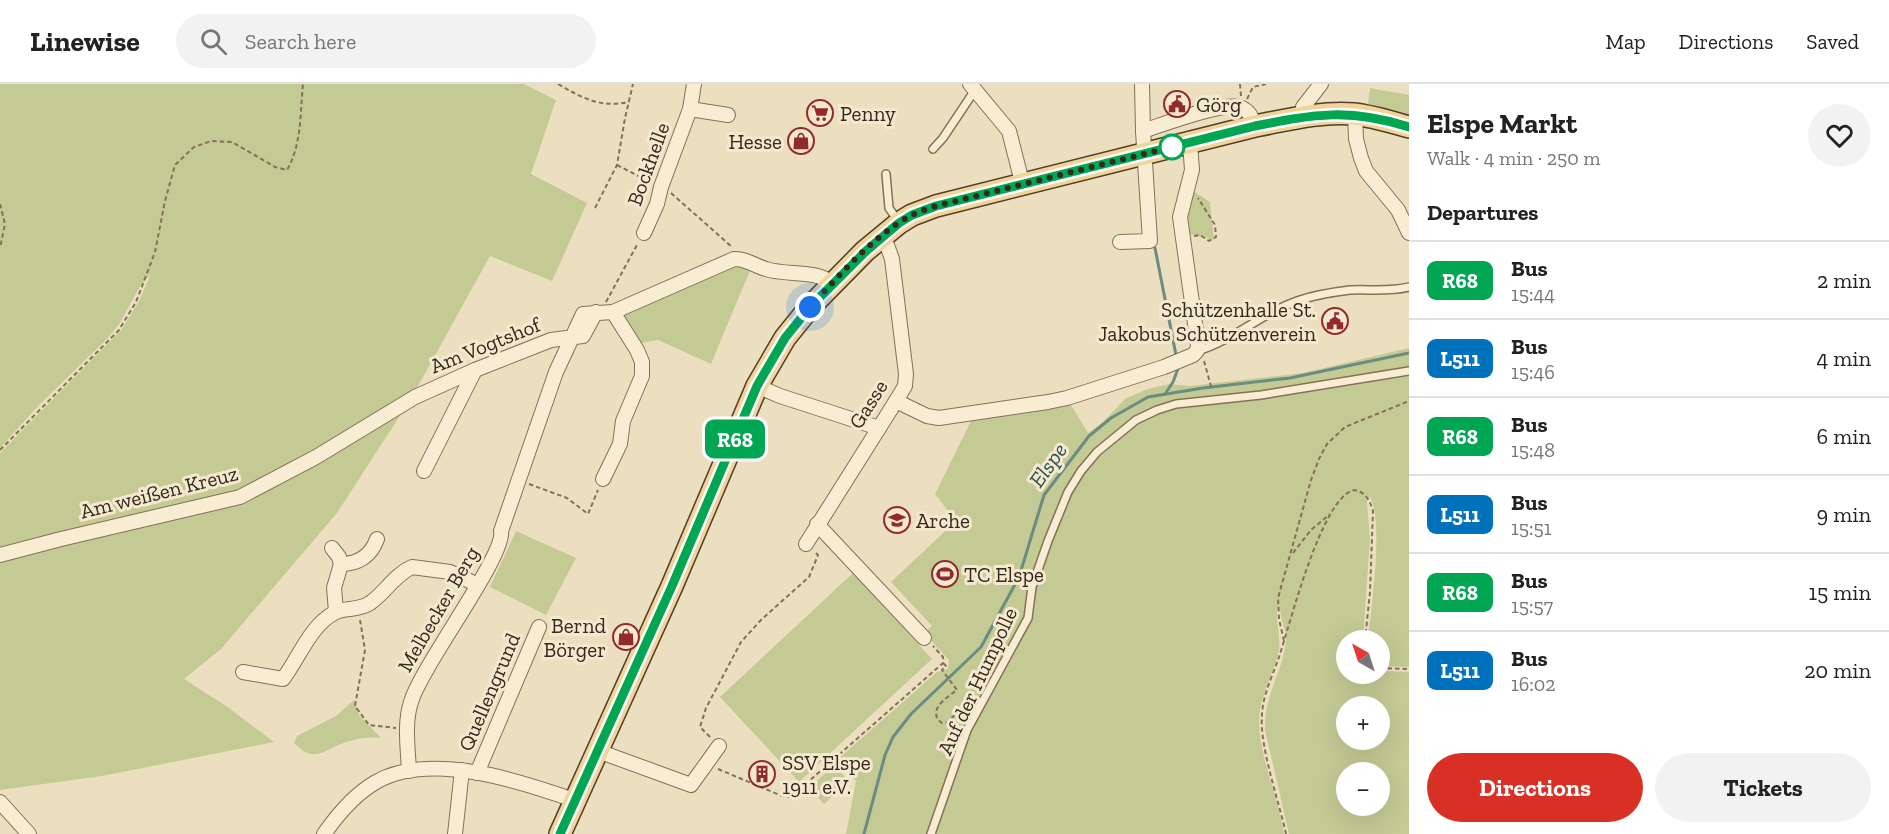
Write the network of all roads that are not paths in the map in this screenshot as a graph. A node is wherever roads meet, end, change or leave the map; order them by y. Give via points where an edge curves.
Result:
1 (694, 84) edge
2 (1142, 84) edge
3 (1321, 84) edge
4 (973, 87) edge
5 (690, 109) junction
6 (1355, 114) junction
7 (728, 115) dead end
8 (1302, 117) junction
9 (1255, 126) junction
10 (1409, 127) edge
11 (1143, 131) junction
12 (1190, 143) junction
13 (933, 149) dead end
14 (1144, 154) junction
15 (886, 174) dead end
16 (1023, 186) junction
17 (899, 223) junction
18 (644, 233) road end
19 (1409, 233) edge
20 (881, 237) junction
21 (1120, 242) dead end
22 (832, 283) junction
23 (1409, 287) edge
24 (603, 312) junction
25 (572, 337) junction
26 (1197, 351) junction
27 (475, 370) junction
28 (1409, 370) edge
29 (757, 386) junction
30 (415, 397) joint
31 (896, 401) junction
32 (879, 428) junction
33 (424, 471) dead end
34 (603, 479) road end
35 (817, 524) junction
36 (377, 539) dead end
37 (806, 544) road end
38 (332, 548) dead end
39 (0, 555) edge
40 (341, 564) junction
41 (478, 585) junction
42 (336, 611) junction
43 (539, 627) dead end
44 (924, 638) road end
45 (243, 672) dead end
46 (719, 746) road end
47 (598, 751) junction
48 (462, 770) junction
49 (409, 771) junction
50 (477, 773) junction
51 (574, 800) junction
52 (0, 802) edge
53 (29, 834) edge
54 (324, 834) edge
55 (455, 834) edge
56 (560, 834) edge
57 (932, 834) edge

1 - 5 street, Bockhelle
2 - 11 street
3 - 8 street via 1304,107
4 - 13 lane
4 - 16 street via 1009,131
5 - 7 street, Bockhelle
5 - 18 street, Bockhelle
6 - 8 main road
6 - 10 main road
6 - 19 street via 1352,139 1366,171 1398,210
8 - 9 main road
9 - 11 street via 1248,112 1232,105
9 - 12 main road
11 - 14 street
12 - 14 main road
12 - 26 street via 1192,170 1180,217
14 - 16 main road
14 - 21 street via 1150,241
15 - 17 lane via 890,208
16 - 17 main road via 936,206
17 - 20 main road
20 - 22 main road
20 - 31 street, Gasse via 892,259 906,374 905,386
22 - 24 street, Am Vogtshof via 820,276 769,270 740,258
22 - 29 main road via 785,338
23 - 26 lane via 1395,291 1349,290 1299,300 1217,345
24 - 25 street, Am Vogtshof via 583,314
24 - 34 street via 638,350 642,363 642,376 623,421 620,444
25 - 27 street, Am Vogtshof via 551,340
25 - 41 street, Melbecker Berg via 545,400 501,531 501,542
26 - 31 street via 1145,374 1048,402 939,418
27 - 30 street, Am Vogtshof
27 - 33 street
28 - 57 lane, Auf der Humpolle via 1261,395 1176,404 1129,425 1088,461 1068,492 1047,541 1024,629 960,747
29 - 32 street
29 - 47 main road
30 - 39 street, Am weißen Kreuz via 240,497
31 - 32 street, Gasse
32 - 35 street, Gasse
35 - 37 street, Gasse
35 - 44 street
36 - 40 street via 360,562
38 - 40 street
40 - 42 street via 334,588
41 - 42 street via 450,572 412,567 370,603
41 - 49 street, Melbecker Berg via 430,660 411,700
42 - 45 street via 319,626 283,679
43 - 50 street, Quellengrund
46 - 47 street via 692,785
47 - 51 main road
48 - 49 street
48 - 50 street
48 - 55 street
49 - 54 street via 377,781 360,793
50 - 51 street
51 - 56 main road
52 - 53 street

